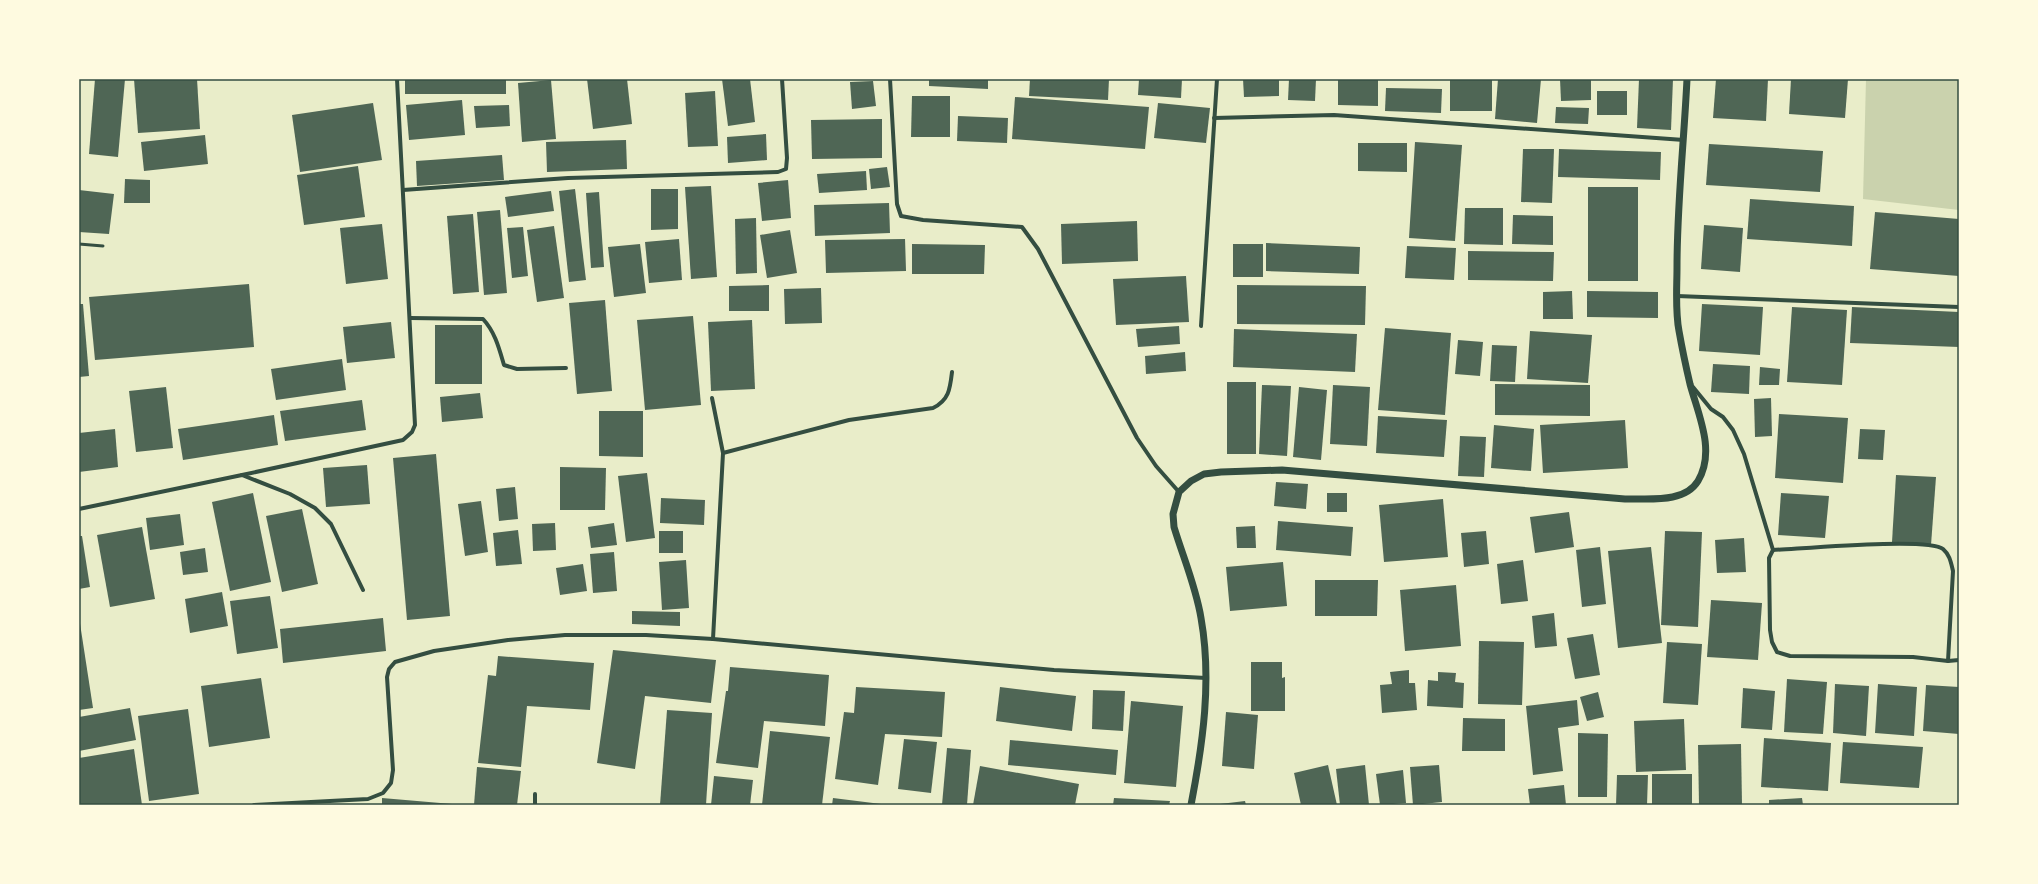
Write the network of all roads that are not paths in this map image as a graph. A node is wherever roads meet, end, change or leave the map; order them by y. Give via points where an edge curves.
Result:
1 (397, 79) edge
2 (782, 79) edge
3 (890, 79) edge
4 (1217, 79) edge
5 (1687, 79) edge
6 (1214, 118) junction
7 (1684, 140) junction
8 (403, 190) junction
9 (79, 244) edge
10 (103, 246) dead end
11 (1677, 296) junction
12 (1959, 307) edge
13 (410, 318) junction
14 (1201, 326) dead end
15 (566, 368) dead end
16 (952, 372) dead end
17 (1690, 384) junction
18 (712, 398) dead end
19 (723, 453) junction
20 (242, 475) junction
21 (1178, 492) junction
22 (79, 509) edge
23 (1773, 550) junction
24 (363, 590) dead end
25 (713, 639) junction
26 (1959, 660) edge
27 (1948, 661) junction
28 (1207, 678) junction
29 (535, 794) dead end
30 (254, 805) edge
31 (535, 805) edge
32 (1191, 805) edge

1 - 8 street
2 - 8 street via 787,158 786,169 778,172 568,178
3 - 21 street via 897,204 901,216 1022,227 1038,249 1137,438
4 - 6 street
5 - 7 street
6 - 7 street via 1334,115
6 - 14 street
7 - 11 street via 1677,232
8 - 13 street
9 - 10 lane
11 - 12 street
11 - 17 street via 1678,329
13 - 15 street via 483,319 491,327 504,365 517,369
13 - 20 street via 415,424 412,432 403,440
16 - 19 street via 946,398 942,404 933,408 849,420
17 - 21 street via 1702,424 1706,454 1698,481 1686,494 1618,498 1282,470 1204,474
17 - 23 street via 1733,430 1744,454
18 - 19 street
19 - 25 street
20 - 22 street
20 - 24 street via 290,494 315,508 330,524
21 - 28 street via 1173,514 1174,527 1201,616
23 - 27 street via 1769,558 1770,630 1777,652 1790,656 1913,657
23 - 27 street via 1881,544 1927,545 1942,548 1950,558 1953,571
25 - 28 street via 1054,670
25 - 30 street via 646,635 565,635 434,651 395,662 387,677 393,770 391,784 383,793 368,799 351,801
26 - 27 street
28 - 32 street
29 - 31 street

